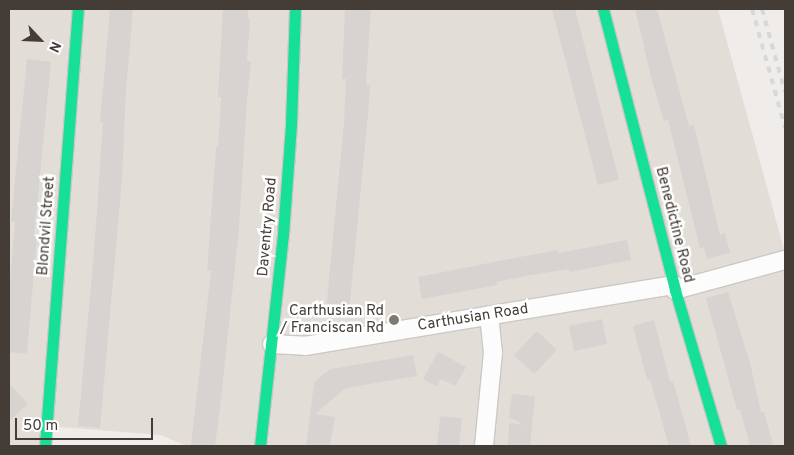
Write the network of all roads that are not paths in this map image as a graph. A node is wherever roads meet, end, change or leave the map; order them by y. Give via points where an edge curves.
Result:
1 (78, 9) edge
2 (295, 9) edge
3 (603, 9) edge
4 (785, 260) edge
5 (675, 287) junction
6 (489, 315) junction
7 (272, 344) junction
8 (45, 446) edge
9 (260, 446) edge
10 (484, 446) edge
11 (721, 446) edge

1 - 8 street, Blondvil Street
2 - 7 street, Daventry Road via 287,179
3 - 5 street, Benedictine Road
4 - 5 street, Carthusian Road
5 - 6 street, Carthusian Road
5 - 11 street, Benedictine Road
6 - 7 street, Carthusian Road via 305,346
6 - 10 street via 493,353
7 - 9 street, Daventry Road

